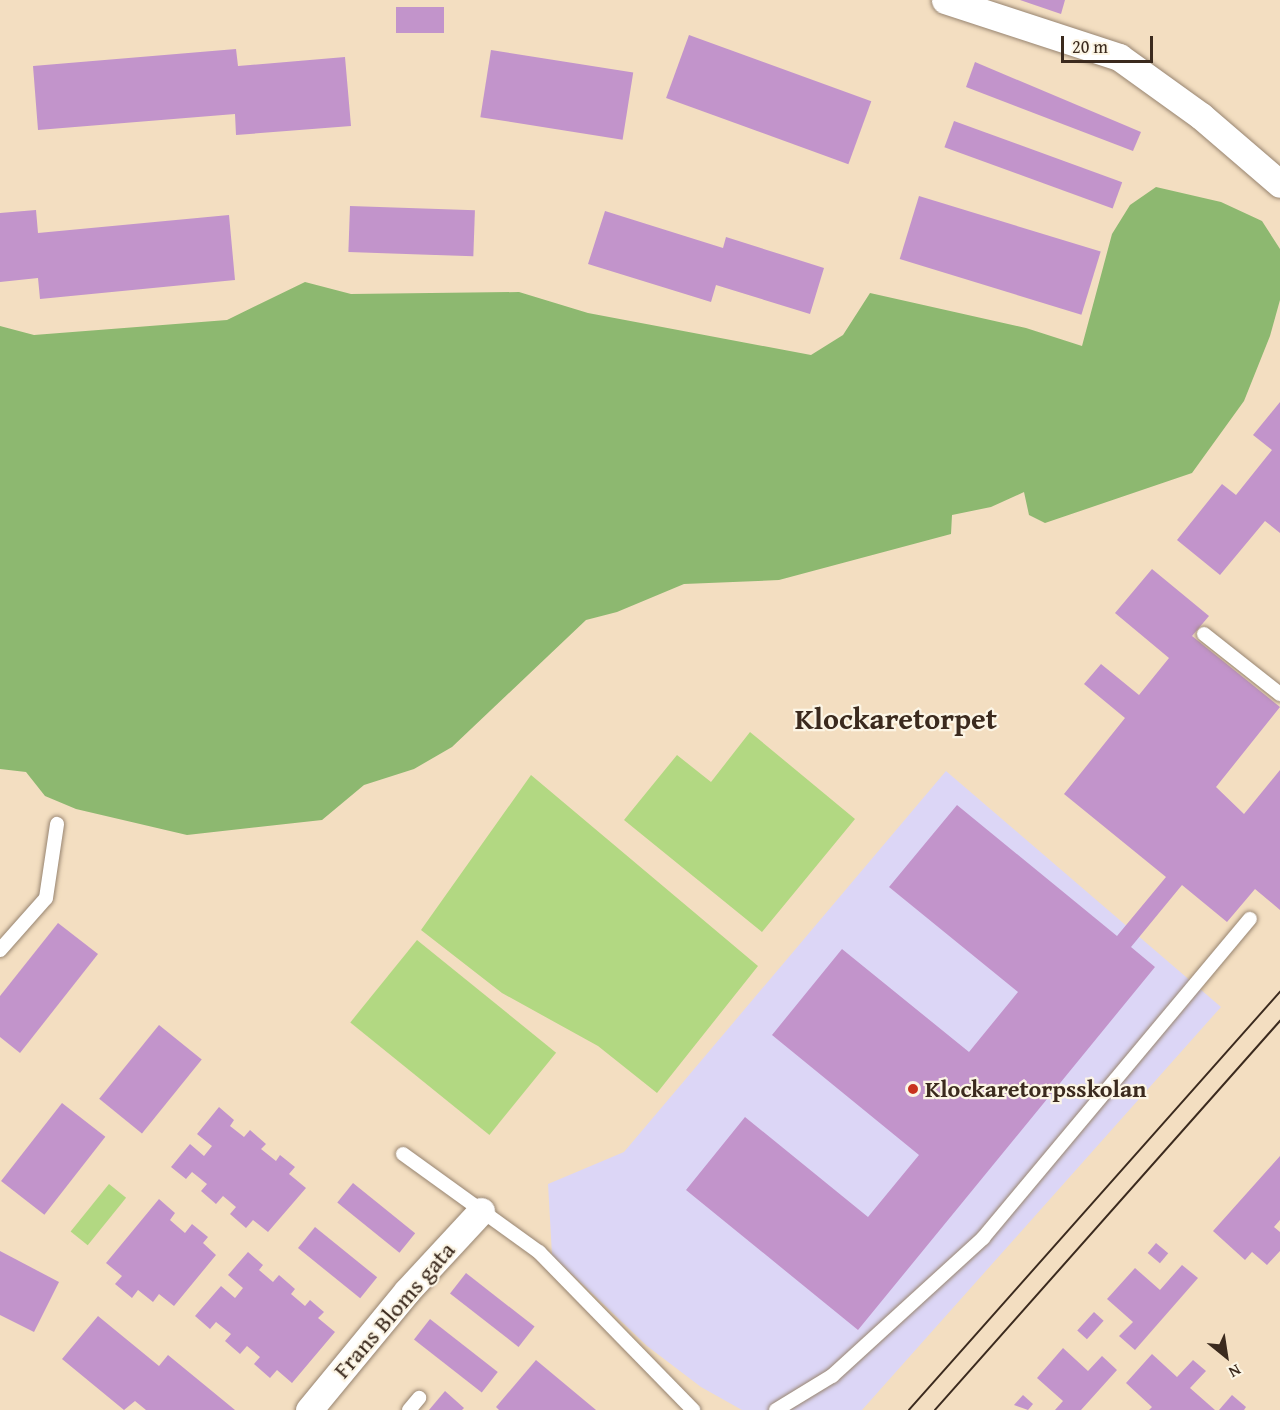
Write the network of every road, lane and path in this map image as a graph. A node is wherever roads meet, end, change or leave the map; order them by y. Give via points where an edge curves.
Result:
1 (945, 0) edge
2 (1280, 184) edge
3 (1204, 634) dead end
4 (1280, 694) edge
5 (57, 824) dead end
6 (1250, 919) dead end
7 (0, 950) edge
8 (403, 1154) dead end
9 (481, 1211) junction
10 (419, 1398) dead end
11 (309, 1410) edge
12 (409, 1410) edge
13 (693, 1410) edge
14 (776, 1410) edge

1 - 2 street via 1119,57 1201,116
3 - 4 lane
5 - 7 lane via 46,898
6 - 14 lane via 983,1238 832,1376
8 - 9 lane
9 - 11 street, Frans Bloms gata via 407,1291
9 - 13 lane via 514,1230 539,1252
10 - 12 lane

